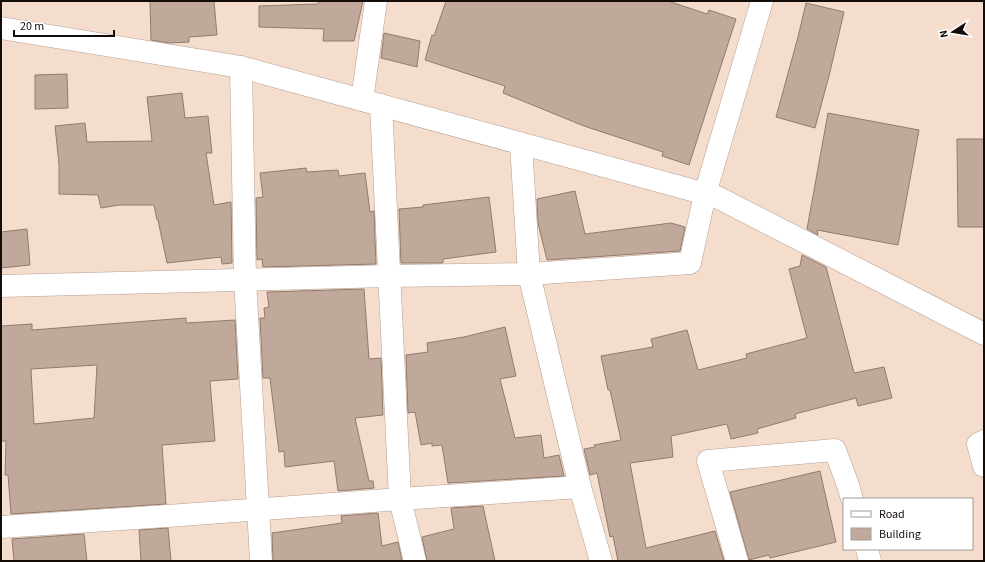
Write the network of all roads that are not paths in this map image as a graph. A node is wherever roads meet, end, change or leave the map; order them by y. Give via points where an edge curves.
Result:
1 (376, 1) edge
2 (762, 1) edge
3 (1, 28) edge
4 (241, 67) junction
5 (371, 103) junction
6 (521, 144) junction
7 (705, 194) junction
8 (529, 274) junction
9 (390, 276) junction
10 (245, 279) junction
11 (1, 286) edge
12 (984, 334) edge
13 (984, 441) edge
14 (984, 466) edge
15 (580, 487) junction
16 (852, 498) edge
17 (400, 499) junction
18 (257, 510) junction
19 (1, 526) edge
20 (866, 550) edge
21 (261, 561) edge
22 (415, 561) edge
23 (601, 561) edge
24 (737, 561) edge
25 (870, 561) edge

1 - 5 street
2 - 7 street
3 - 4 street
4 - 5 street
4 - 10 street
5 - 6 street
5 - 9 street
6 - 7 street
6 - 8 street
7 - 8 street via 690,263
7 - 12 street via 717,197
8 - 9 street
8 - 15 street
9 - 10 street
9 - 17 street
10 - 11 street
10 - 18 street
13 - 14 street via 978,444
15 - 17 street
15 - 23 street
16 - 24 street via 835,450 708,461
17 - 18 street
17 - 22 street
18 - 19 street
18 - 21 street
20 - 25 street

